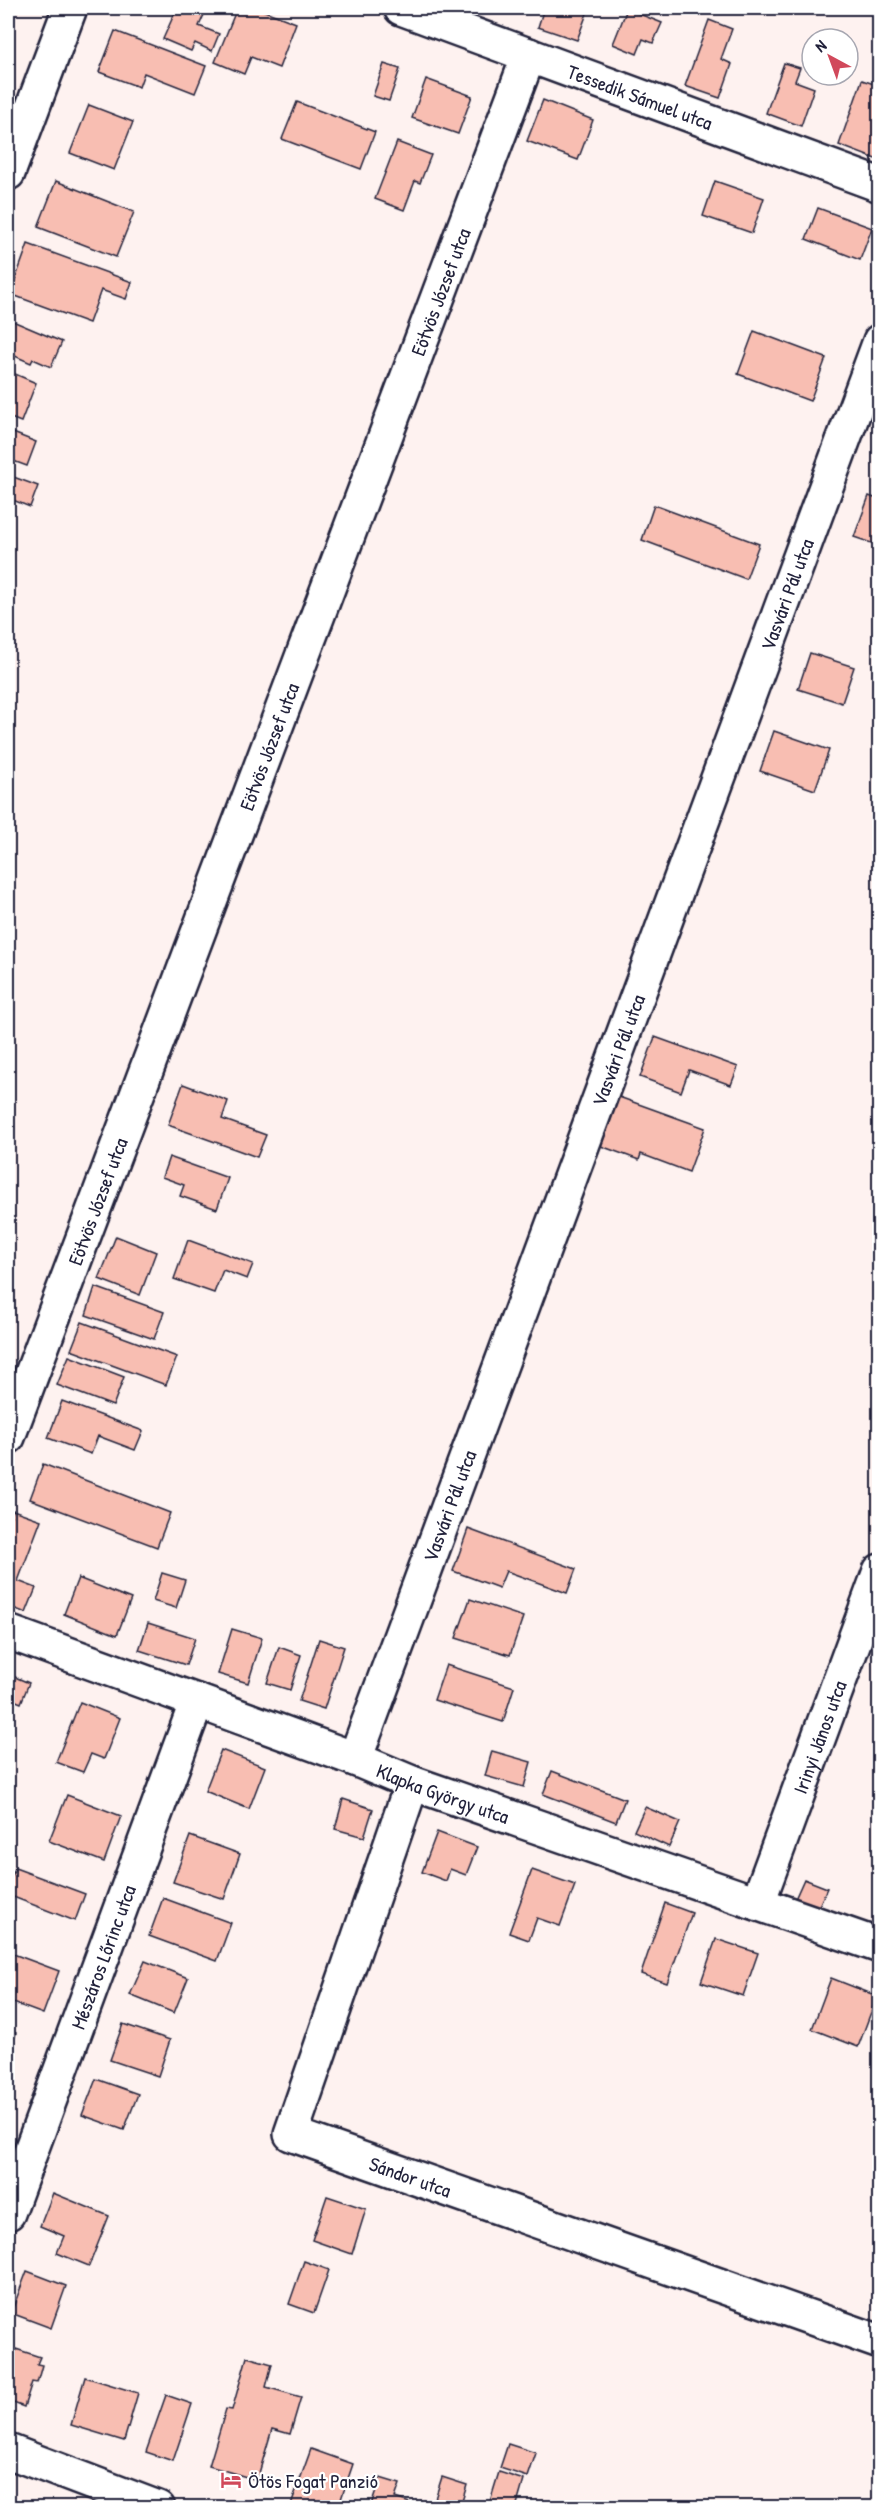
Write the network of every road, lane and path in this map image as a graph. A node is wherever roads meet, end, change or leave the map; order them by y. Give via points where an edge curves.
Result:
1 (70, 8) edge
2 (401, 8) edge
3 (529, 55) junction
4 (8, 173) edge
5 (879, 185) edge
6 (879, 341) edge
7 (8, 1437) edge
8 (879, 1571) edge
9 (8, 1632) edge
10 (197, 1701) junction
11 (355, 1759) junction
12 (412, 1783) junction
13 (758, 1902) junction
14 (879, 1946) edge
15 (8, 2213) edge
16 (879, 2342) edge
17 (8, 2451) edge
18 (158, 2508) edge

1 - 4 street
2 - 3 street, Tessedik Sámuel utca
3 - 5 street, Tessedik Sámuel utca
3 - 7 street, Eötvös József utca
6 - 11 street, Vasvári Pál utca
8 - 13 street, Irinyi János utca
9 - 10 street, Klapka György utca
10 - 11 street, Klapka György utca
10 - 15 street, Mészáros Lőrinc utca
11 - 12 street, Klapka György utca
12 - 13 street, Klapka György utca
12 - 16 street, Sándor utca via 291,2134
13 - 14 street, Klapka György utca
17 - 18 street

